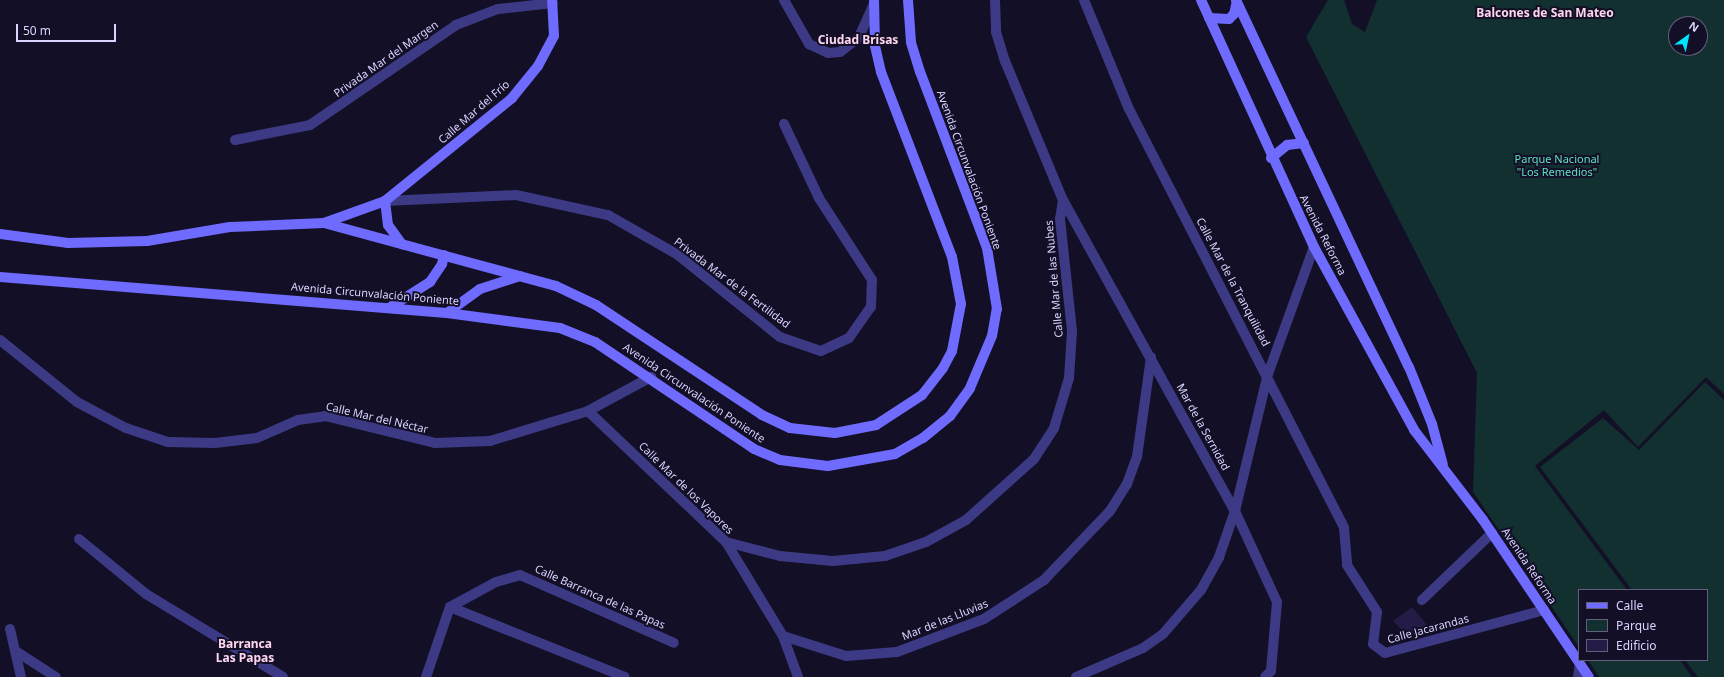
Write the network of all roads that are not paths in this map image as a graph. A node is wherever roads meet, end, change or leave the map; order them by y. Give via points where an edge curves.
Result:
1 (784, 0) edge
2 (908, 0) edge
3 (995, 0) edge
4 (1084, 0) edge
5 (1201, 0) edge
6 (1236, 0) edge
7 (553, 1) edge
8 (874, 1) edge
9 (1209, 18) junction
10 (784, 124) dead end
11 (235, 140) dead end
12 (1304, 143) junction
13 (1271, 158) junction
14 (1063, 200) junction
15 (385, 201) junction
16 (324, 223) junction
17 (0, 234) edge
18 (402, 244) junction
19 (1314, 247) junction
20 (444, 254) junction
21 (520, 276) junction
22 (0, 277) edge
23 (388, 308) junction
24 (447, 312) junction
25 (0, 340) edge
26 (1151, 357) junction
27 (1268, 374) junction
28 (651, 378) junction
29 (588, 411) junction
30 (1445, 470) junction
31 (1235, 511) junction
32 (1492, 533) junction
33 (79, 539) dead end
34 (726, 542) junction
35 (1351, 576) joint
36 (1422, 600) dead end
37 (450, 607) junction
38 (1544, 610) junction
39 (10, 629) dead end
40 (783, 636) junction
41 (674, 643) dead end
42 (17, 652) junction
43 (1578, 660) edge
44 (1580, 663) joint
45 (21, 677) edge
46 (56, 677) edge
47 (283, 677) edge
48 (426, 677) edge
49 (625, 677) edge
50 (798, 677) edge
51 (1076, 677) edge
52 (1265, 677) edge
53 (1578, 677) edge
54 (1589, 677) edge

1 - 8 street via 809,44 828,53 840,52 859,37
2 - 28 main road, Avenida Circunvalación Poniente via 911,42 920,72 987,248 993,277 997,309 992,336 970,388 950,416 923,438 895,454 828,466 780,460 754,449
3 - 14 street via 996,32 1004,61
4 - 27 street, Calle Mar de la Tranquilidad via 1128,107
5 - 9 main road, Avenida Reforma
6 - 9 main road via 1234,14 1229,19 1222,21
6 - 12 main road, Avenida Reforma
7 - 11 street, Privada Mar del Margen via 498,9 456,25 310,124
7 - 15 main road, Calle Mar del Frío via 554,36 538,66 512,98
8 - 21 main road, Avenida Circunvalación Poniente via 875,46 882,72 959,283 961,304 952,351 922,395 876,425 835,433 790,428 762,415 596,305 556,286
9 - 13 main road, Avenida Reforma
10 - 15 street, Privada Mar de la Fertilidad via 819,198 872,280 871,307 849,338 821,351 780,337 678,255 608,215 516,195
12 - 13 main road via 1287,145
12 - 30 main road, Avenida Reforma via 1409,367 1432,424
13 - 19 main road, Avenida Reforma
14 - 26 street, Mar de la Sernidad
14 - 34 street, Calle Mar de las Nubes via 1060,219 1072,331 1068,378 1054,428 1034,459 966,520 926,542 885,556 832,561 780,556
15 - 16 main road, Calle Mar del Frío
15 - 18 main road via 388,225
16 - 17 main road, Avenida Circunvalación Poniente via 230,227 147,241 68,243
16 - 18 main road, Avenida Circunvalación Poniente
18 - 20 main road, Avenida Circunvalación Poniente
19 - 27 street
19 - 30 main road, Avenida Reforma via 1414,430
20 - 21 main road, Avenida Circunvalación Poniente
20 - 23 main road via 442,264 430,282
21 - 24 main road via 480,289
22 - 23 main road, Avenida Circunvalación Poniente
23 - 24 main road, Avenida Circunvalación Poniente
24 - 28 main road, Avenida Circunvalación Poniente via 560,328 595,342
25 - 29 street, Calle Mar del Néctar via 77,402 126,428 168,442 215,444 257,438 298,420 325,416 435,443 490,441
26 - 31 street, Mar de la Sernidad
26 - 40 street, Mar de las Lluvias via 1137,457 1127,484 1101,522 1044,580 984,619 897,652 846,656
27 - 31 street
27 - 35 street, Calle Mar de la Tranquilidad via 1344,528 1345,552
28 - 29 street, Calle Mar del Néctar
29 - 34 street, Calle Mar de los Vapores
30 - 32 main road, Avenida Reforma
31 - 51 street via 1219,557 1201,590 1183,614 1143,648
31 - 52 street, Mar de la Sernidad via 1277,602 1271,671
32 - 36 street
32 - 38 main road, Avenida Reforma
33 - 47 street via 146,594
34 - 40 street, Calle Mar de los Vapores
35 - 38 street, Calle Jacarandas via 1377,612 1372,644 1385,653
37 - 41 street, Calle Barranca de las Papas via 496,582 520,576
37 - 48 street
37 - 49 street
38 - 43 main road, Avenida Reforma
39 - 42 street
40 - 50 street, Calle Mar de los Vapores
42 - 45 street
42 - 46 street
44 - 53 street
44 - 54 main road, Avenida Reforma

